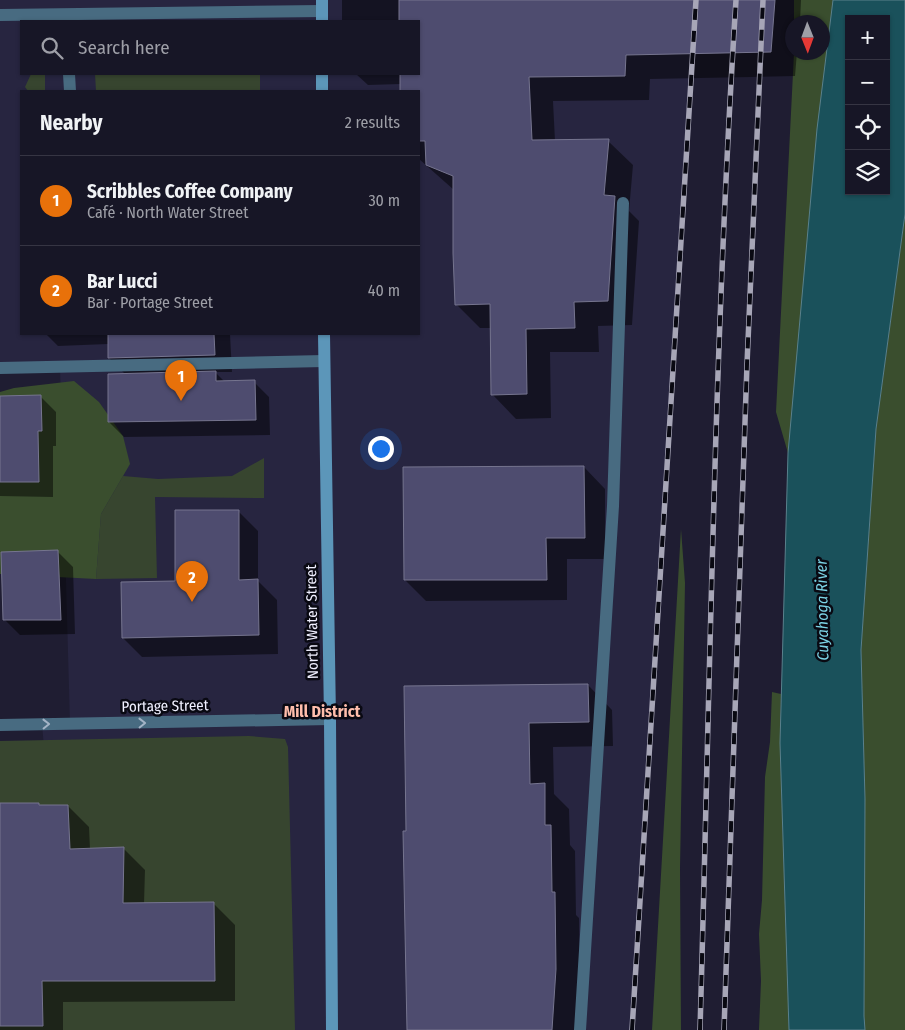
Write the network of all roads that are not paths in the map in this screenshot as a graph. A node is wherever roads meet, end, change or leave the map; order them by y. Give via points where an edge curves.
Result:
1 (322, 11) edge
2 (0, 15) edge
3 (64, 18) edge
4 (69, 75) edge
5 (322, 75) edge
6 (70, 90) edge
7 (322, 90) edge
8 (623, 203) dead end
9 (324, 335) edge
10 (324, 361) junction
11 (0, 368) edge
12 (330, 719) junction
13 (0, 725) edge
14 (332, 1030) edge
15 (580, 1030) edge

1 - 3 street
2 - 3 street
4 - 6 street
5 - 7 main road
8 - 15 street via 612,516
9 - 10 main road, North Water Street
10 - 11 street
10 - 12 main road, North Water Street
13 -> 12 street, Portage Street
12 - 14 main road, North Water Street

